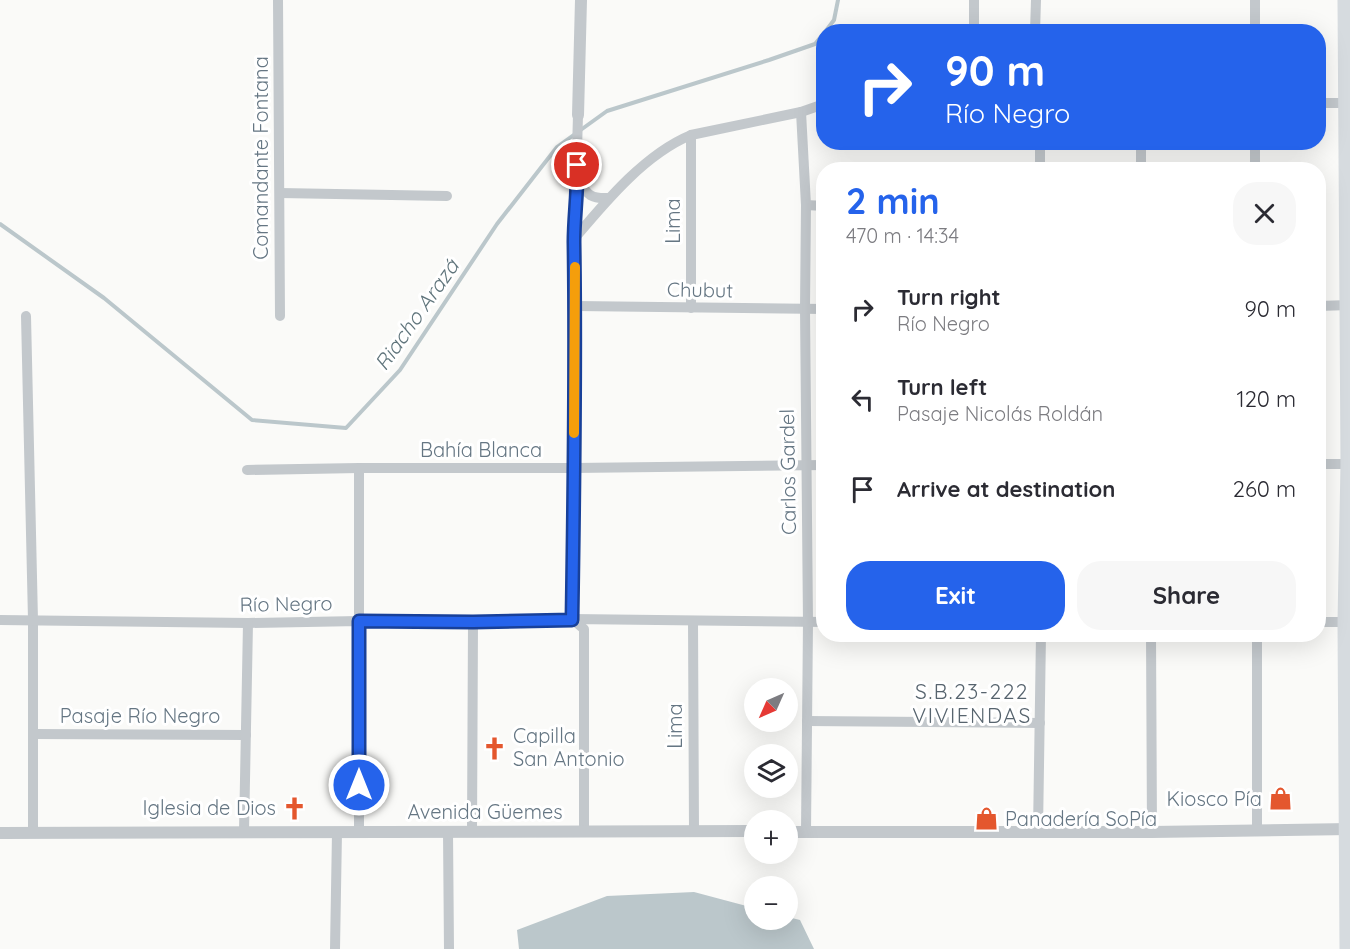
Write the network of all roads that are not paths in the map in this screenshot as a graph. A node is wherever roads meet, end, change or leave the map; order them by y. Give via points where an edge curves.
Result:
1 (278, 0) edge
2 (581, 0) edge
3 (974, 0) edge
4 (1036, 0) edge
5 (1255, 0) edge
6 (1345, 0) edge
7 (974, 24) edge
8 (1035, 24) edge
9 (1255, 24) edge
10 (1326, 103) edge
11 (1347, 103) edge
12 (816, 107) edge
13 (801, 112) junction
14 (578, 116) joint
15 (691, 135) junction
16 (577, 150) joint
17 (578, 180) junction
18 (280, 193) junction
19 (447, 196) dead end
20 (609, 198) junction
21 (806, 205) junction
22 (816, 206) edge
23 (574, 238) junction
24 (1348, 305) edge
25 (576, 306) junction
26 (1326, 306) edge
27 (691, 308) junction
28 (805, 309) junction
29 (816, 309) edge
30 (26, 316) dead end
31 (279, 316) dead end
32 (1326, 464) edge
33 (1349, 464) edge
34 (806, 465) junction
35 (816, 465) edge
36 (359, 468) junction
37 (574, 468) junction
38 (247, 470) dead end
39 (0, 620) edge
40 (33, 620) junction
41 (572, 620) junction
42 (359, 621) junction
43 (693, 621) junction
44 (473, 622) junction
45 (808, 622) junction
46 (816, 622) edge
47 (1326, 622) edge
48 (1347, 622) edge
49 (248, 623) junction
50 (1041, 642) edge
51 (1151, 642) edge
52 (1257, 642) edge
53 (807, 721) junction
54 (1040, 723) junction
55 (34, 734) junction
56 (246, 735) junction
57 (1348, 829) edge
58 (584, 831) junction
59 (693, 831) junction
60 (744, 831) edge
61 (1038, 831) junction
62 (1257, 831) junction
63 (244, 832) junction
64 (337, 832) junction
65 (359, 832) junction
66 (448, 832) junction
67 (472, 832) junction
68 (798, 832) edge
69 (806, 832) junction
70 (1152, 832) junction
71 (0, 833) edge
72 (33, 833) junction
73 (335, 949) edge
74 (449, 949) edge
75 (1347, 949) edge

1 - 18 street, Comandante Fontana
2 - 14 street
3 - 7 street
4 - 8 street
5 - 9 street
6 - 11 main road
10 - 11 street
11 - 24 main road
12 - 13 street
13 - 15 street
13 - 21 street, Carlos Gardel
14 - 16 street
15 - 20 street via 656,154
15 - 27 street, Lima
16 - 17 street
17 - 20 street via 596,199
17 - 23 street
18 - 19 street
18 - 31 street, Comandante Fontana
20 - 23 street
21 - 22 street
21 - 28 street, Carlos Gardel
23 - 25 street
24 - 26 street
24 - 33 main road
25 - 27 street, Chubut
25 - 37 street
27 - 28 street, Chubut
28 - 29 street, Chubut
28 - 34 street, Carlos Gardel
30 - 40 street
32 - 33 street
33 - 48 main road
34 - 35 street, Bahía Blanca
34 - 37 street, Bahía Blanca
34 - 45 street, Carlos Gardel
36 - 37 street, Bahía Blanca
36 - 38 street, Bahía Blanca
36 - 42 street
37 - 41 street
39 - 40 street, Río Negro
40 - 49 street, Río Negro
40 - 55 street
41 - 43 street, Río Negro
41 - 44 street, Río Negro
41 - 58 street via 584,629
42 - 44 street, Río Negro
42 - 49 street, Río Negro
42 - 65 street
43 - 45 street, Río Negro
43 - 59 street, Lima
44 - 67 street
45 - 46 street, Río Negro
45 - 53 street, Carlos Gardel
47 - 48 street
48 - 57 main road
49 - 56 street
50 - 54 street
51 - 70 street
52 - 62 street
53 - 54 street
53 - 69 street, Carlos Gardel
54 - 61 street
55 - 56 street, Pasaje Río Negro
55 - 72 street
56 - 63 street
57 - 62 street
57 - 75 main road
58 - 59 street, Avenida Güemes
58 - 67 street, Avenida Güemes
59 - 60 street, Avenida Güemes
61 - 69 street
61 - 70 street
62 - 70 street
63 - 64 street, Avenida Güemes
63 - 72 street, Avenida Güemes
64 - 65 street, Avenida Güemes
64 - 73 street
65 - 66 street, Avenida Güemes
66 - 67 street, Avenida Güemes
66 - 74 street
68 - 69 street
71 - 72 street, Avenida Güemes

